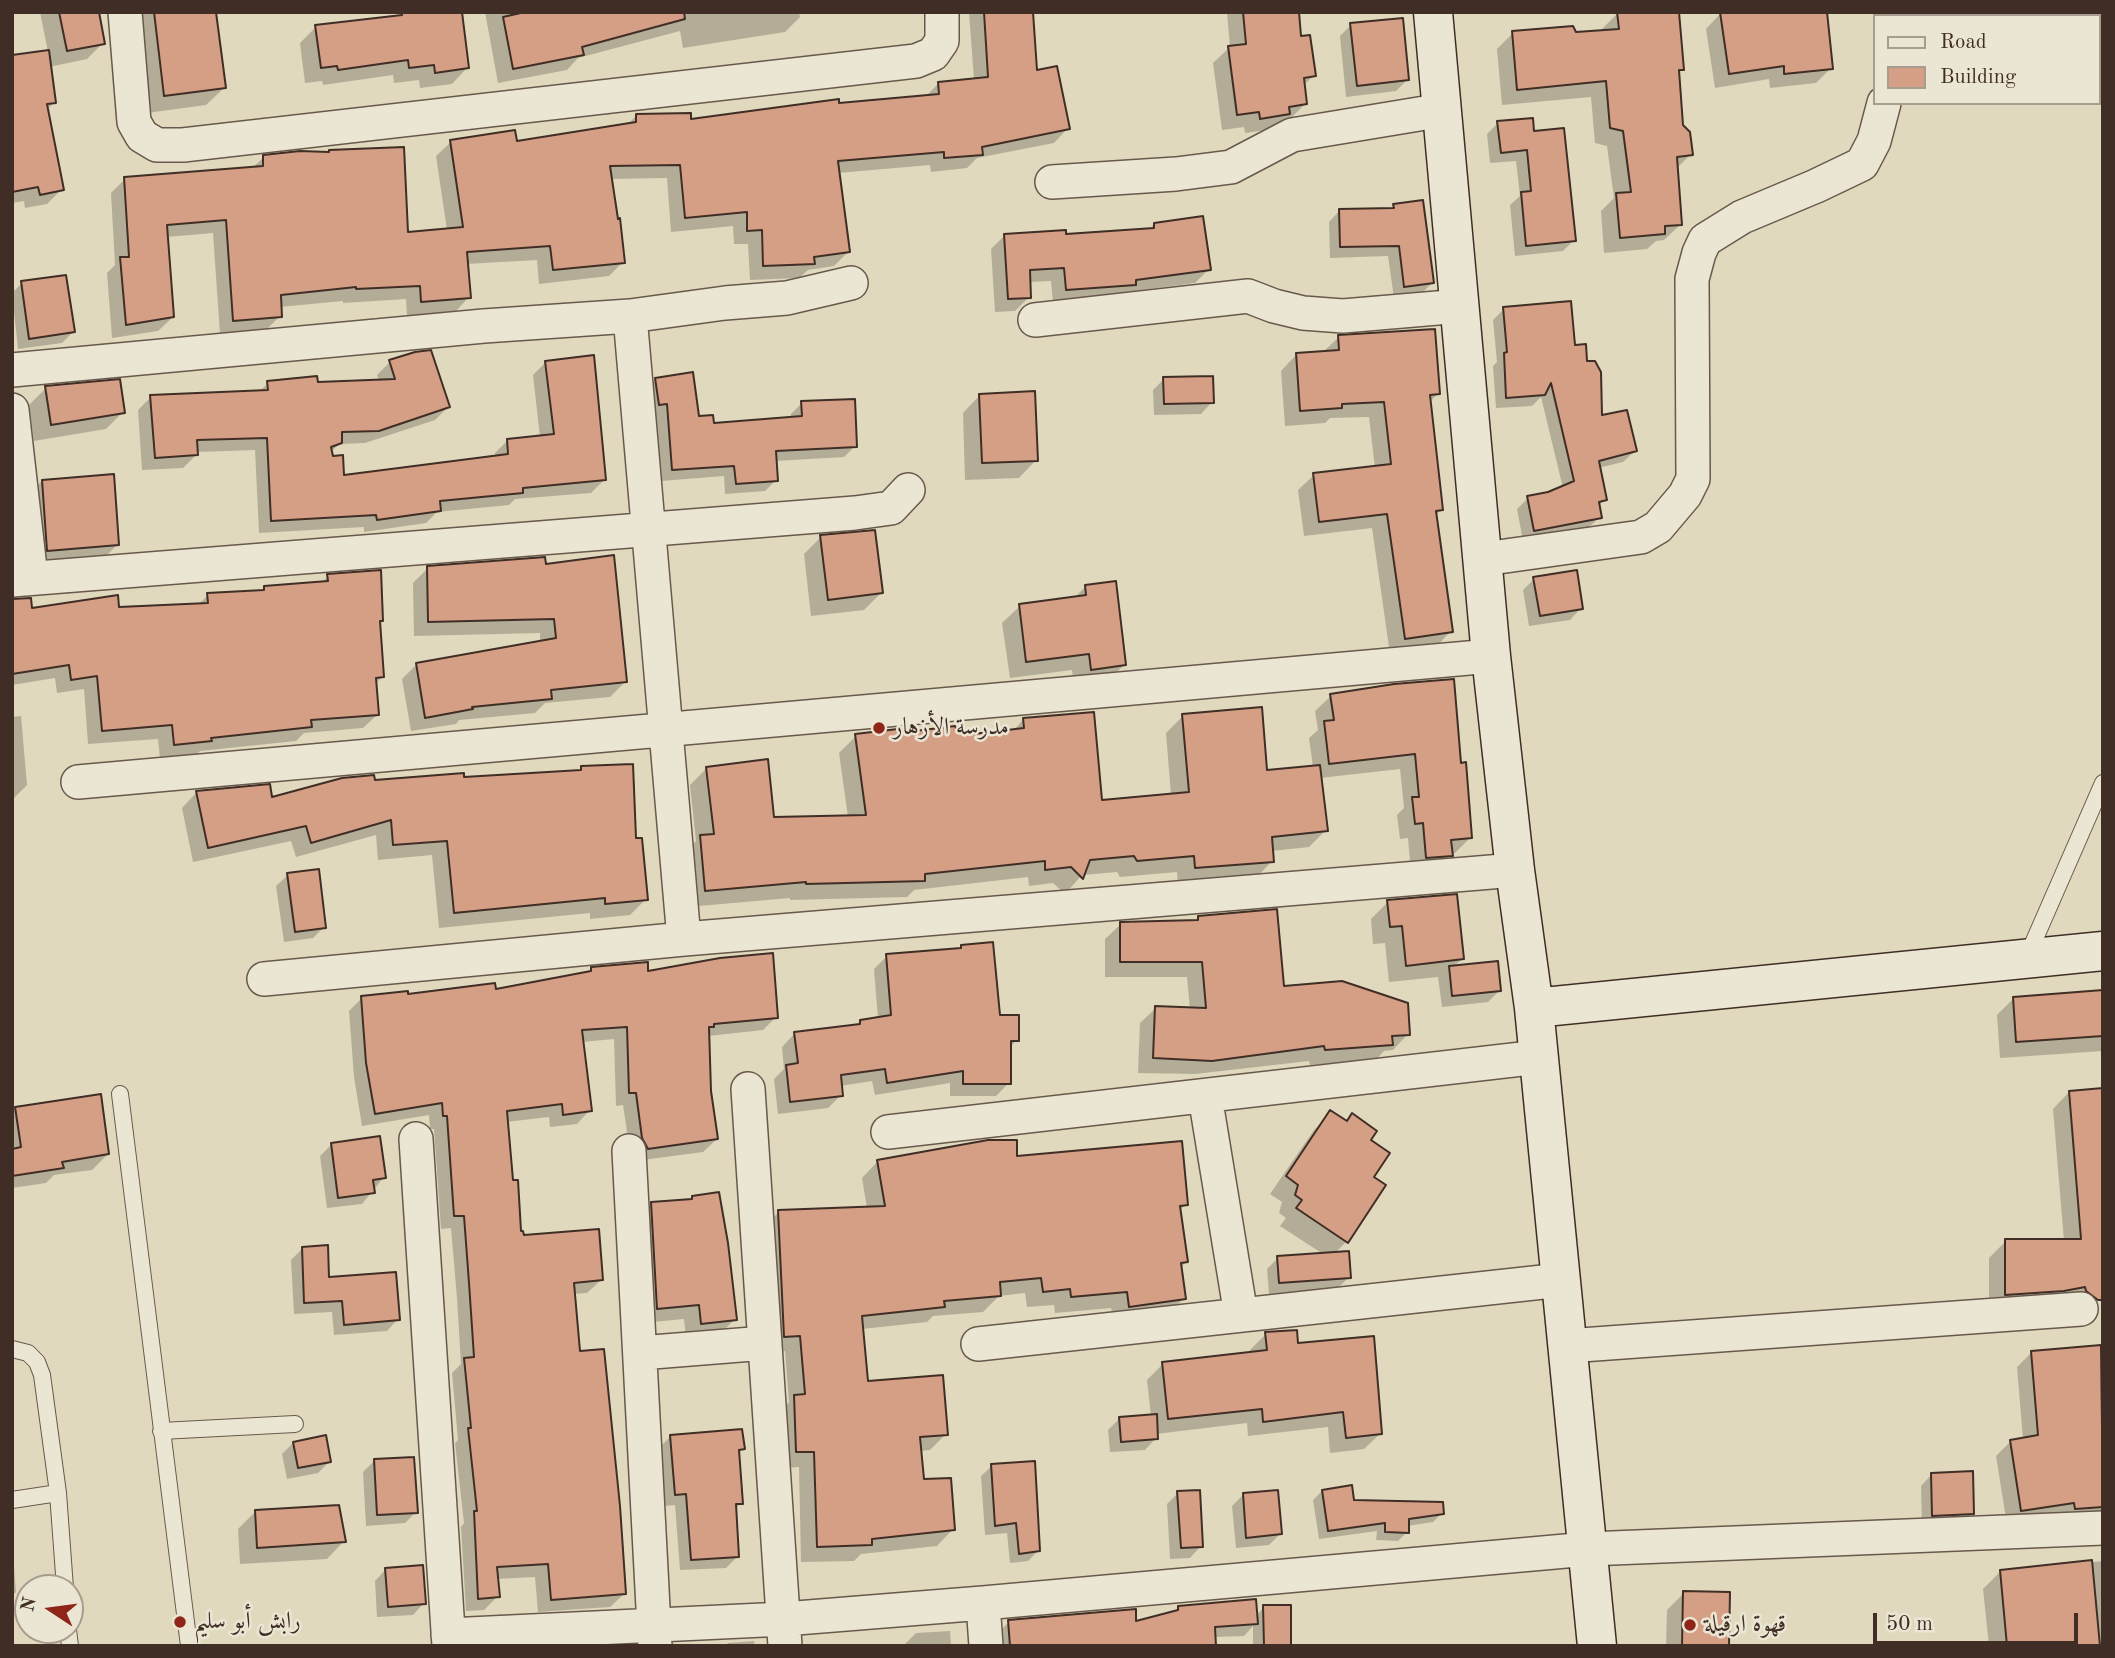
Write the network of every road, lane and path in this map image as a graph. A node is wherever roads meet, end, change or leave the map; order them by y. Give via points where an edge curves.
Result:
1 (125, 12) edge
2 (942, 12) edge
3 (1433, 12) edge
4 (1883, 105) edge
5 (1443, 110) junction
6 (1052, 182) dead end
7 (850, 283) dead end
8 (1461, 306) junction
9 (629, 316) junction
10 (1035, 320) dead end
11 (12, 370) edge
12 (12, 410) edge
13 (908, 490) dead end
14 (648, 528) junction
15 (1485, 559) junction
16 (22, 579) edge
17 (1492, 656) junction
18 (665, 728) junction
19 (78, 782) dead end
20 (2103, 783) edge
21 (1515, 870) junction
22 (684, 939) junction
23 (2103, 951) edge
24 (2026, 959) junction
25 (264, 979) dead end
26 (1534, 1008) junction
27 (1539, 1057) junction
28 (748, 1089) dead end
29 (120, 1094) dead end
30 (1205, 1096) junction
31 (888, 1132) dead end
32 (416, 1139) dead end
33 (629, 1151) dead end
34 (1561, 1280) junction
35 (2081, 1309) dead end
36 (1241, 1315) junction
37 (765, 1343) junction
38 (978, 1344) dead end
39 (1567, 1346) junction
40 (12, 1349) edge
41 (640, 1353) junction
42 (295, 1424) dead end
43 (161, 1431) junction
44 (58, 1493) junction
45 (12, 1500) edge
46 (2103, 1528) edge
47 (1588, 1549) junction
48 (64, 1574) edge
49 (983, 1603) junction
50 (784, 1632) edge
51 (654, 1636) edge
52 (448, 1640) edge
53 (188, 1646) edge
54 (986, 1646) edge
55 (1597, 1646) edge

1 - 2 street via 134,122 142,136 157,145 916,61 933,54 942,41
3 - 5 street
4 - 15 street via 1862,164 1742,216 1705,240 1692,279 1693,480 1658,527 1641,537
5 - 6 street via 1292,135 1231,167
5 - 8 street
7 - 9 street via 787,298
8 - 10 street via 1343,316 1303,313 1248,296
8 - 15 street
9 - 11 street
9 - 14 street
12 - 16 street
13 - 14 street via 891,508 867,512
14 - 16 street
14 - 18 street
15 - 17 street
17 - 18 street
17 - 21 street
18 - 19 street
18 - 22 street
20 - 24 lane
21 - 22 street
21 - 26 street
22 - 25 street
23 - 24 street
24 - 26 street
26 - 27 street
27 - 30 street
27 - 34 street
28 - 37 street
29 - 43 lane
30 - 31 street
30 - 36 street
32 - 52 street
33 - 41 street
34 - 36 street
34 - 39 street
35 - 39 street
36 - 38 street
37 - 41 street
37 - 50 street
39 - 47 street
40 - 44 lane via 28,1353 42,1375
41 - 51 street
42 - 43 lane
43 - 53 lane
44 - 45 lane
44 - 48 lane
46 - 47 street
47 - 49 street
47 - 55 street
49 - 50 street
49 - 54 street
50 - 51 street
51 - 52 street

